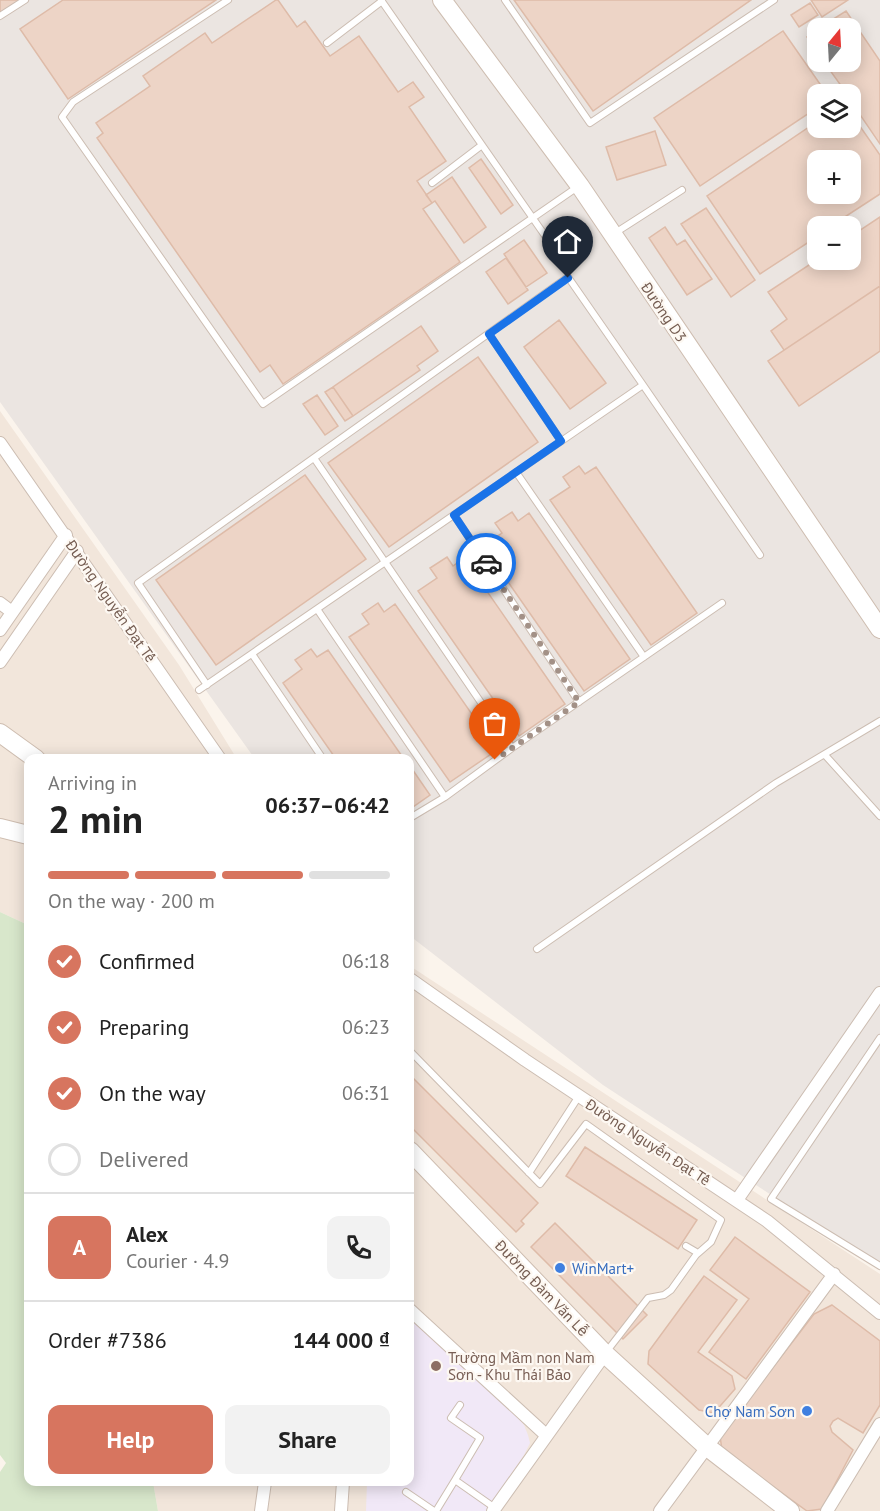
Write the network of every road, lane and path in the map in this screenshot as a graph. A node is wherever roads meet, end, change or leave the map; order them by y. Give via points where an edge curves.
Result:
1 (25, 0) edge
2 (228, 0) edge
3 (442, 0) edge
4 (505, 0) edge
5 (774, 0) edge
6 (381, 1) edge
7 (0, 16) edge
8 (327, 43) dead end
9 (482, 145) junction
10 (432, 183) dead end
11 (580, 186) junction
12 (682, 190) dead end
13 (534, 219) junction
14 (612, 235) junction
15 (555, 250) dead end
16 (489, 334) junction
17 (643, 385) junction
18 (561, 441) junction
19 (0, 443) edge
20 (314, 458) junction
21 (516, 472) junction
22 (454, 515) junction
23 (66, 535) junction
24 (77, 551) junction
25 (760, 555) dead end
26 (385, 562) junction
27 (0, 603) edge
28 (722, 603) dead end
29 (317, 609) junction
30 (12, 612) junction
31 (880, 629) edge
32 (0, 630) edge
33 (252, 654) junction
34 (644, 657) junction
35 (0, 662) edge
36 (207, 685) junction
37 (199, 690) dead end
38 (579, 702) junction
39 (880, 721) edge
40 (0, 733) edge
41 (512, 748) junction
42 (29, 754) edge
43 (217, 754) edge
44 (320, 754) edge
45 (825, 755) junction
46 (445, 797) junction
47 (414, 816) edge
48 (880, 816) edge
49 (0, 828) edge
50 (24, 834) edge
51 (537, 949) dead end
52 (414, 982) edge
53 (880, 993) edge
54 (880, 1038) edge
55 (414, 1055) edge
56 (579, 1096) junction
57 (414, 1155) edge
58 (529, 1173) junction
59 (736, 1200) junction
60 (686, 1246) dead end
61 (698, 1253) junction
62 (880, 1266) edge
63 (834, 1274) junction
64 (880, 1313) edge
65 (414, 1314) edge
66 (604, 1354) junction
67 (460, 1405) dead end
68 (880, 1424) edge
69 (546, 1435) junction
70 (706, 1446) junction
71 (455, 1480) junction
72 (264, 1486) edge
73 (343, 1486) edge
74 (406, 1492) dead end
75 (494, 1510) edge
76 (261, 1511) edge
77 (341, 1511) edge
78 (435, 1511) edge
79 (660, 1511) edge
80 (790, 1511) edge
81 (827, 1511) edge

1 - 7 lane
2 - 13 lane via 73,102 62,117 263,404
3 - 11 main road, Đường D3
4 - 5 lane via 590,123
6 - 8 lane
6 - 9 lane
9 - 10 lane
9 - 13 lane
11 - 13 lane
11 - 14 main road, Đường D3
12 - 14 lane
13 - 15 lane
14 - 31 main road, Đường D3
16 - 17 lane via 568,278
16 - 18 lane
16 - 20 lane
17 - 18 lane
17 - 25 lane
18 - 21 lane
19 - 23 street, Đường Nguyễn Đạt Tế
20 - 26 lane
20 - 36 lane via 138,583
21 - 22 lane
21 - 34 lane
22 - 26 lane
22 - 38 lane
23 - 24 street, Đường Nguyễn Đạt Tế
23 - 30 street
24 - 35 street
24 - 43 street, Đường Nguyễn Đạt Tế
26 - 29 lane
26 - 41 lane
27 - 30 street
28 - 34 lane
29 - 33 lane
29 - 46 lane
30 - 32 street
33 - 36 lane
33 - 44 lane
34 - 38 lane
36 - 37 lane
38 - 41 lane
39 - 45 lane
40 - 42 main road
41 - 46 lane
45 - 48 lane
45 - 51 lane via 776,783
46 - 47 lane
49 - 50 main road
52 - 56 street, Đường Nguyễn Đạt Tế
53 - 59 street
54 - 62 lane via 771,1199
55 - 58 lane
56 - 58 lane
56 - 59 street, Đường Nguyễn Đạt Tế
57 - 66 main road, Đường Đàm Văn Lễ
58 - 61 lane via 540,1184 586,1124 721,1220 711,1242
59 - 63 street, Đường Nguyễn Đạt Tế
60 - 61 lane
61 - 66 lane via 671,1290 648,1298
63 - 64 street, Đường Nguyễn Đạt Tế
63 - 70 street
65 - 69 street
66 - 69 street
66 - 70 main road, Đường Đàm Văn Lễ
67 - 71 lane via 451,1418 480,1438
68 - 81 street
69 - 75 street
70 - 79 street
70 - 80 main road, Đường Đàm Văn Lễ
71 - 75 lane
71 - 78 lane
72 - 76 street
73 - 77 street
74 - 78 lane

